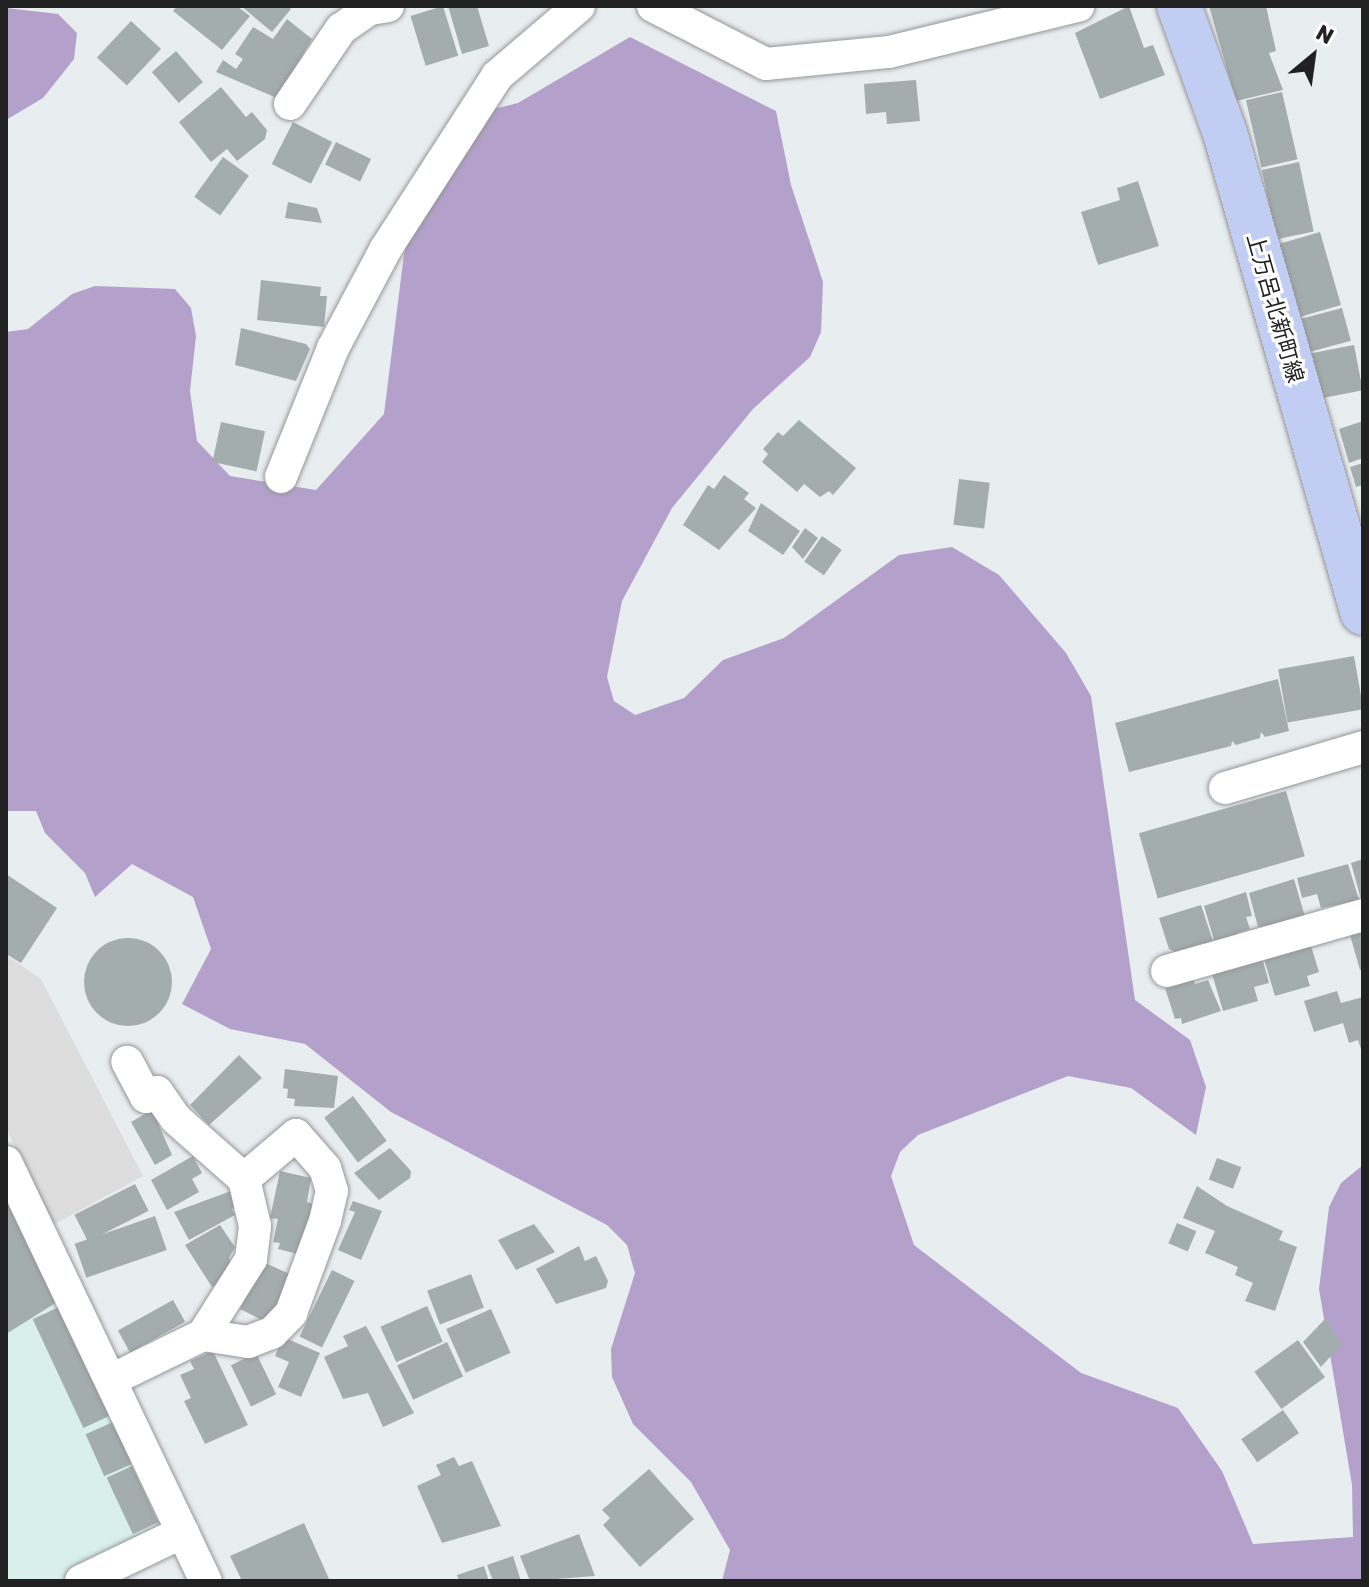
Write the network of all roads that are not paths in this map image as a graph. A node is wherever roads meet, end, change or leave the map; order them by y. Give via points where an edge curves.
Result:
1 (388, 6) edge
2 (579, 6) edge
3 (653, 6) edge
4 (1078, 6) edge
5 (1179, 6) edge
6 (290, 104) dead end
7 (281, 477) dead end
8 (1363, 613) edge
9 (1363, 747) edge
10 (1225, 788) dead end
11 (1363, 915) edge
12 (1167, 971) dead end
13 (127, 1062) dead end
14 (6, 1162) edge
15 (244, 1179) junction
16 (203, 1335) junction
17 (111, 1380) junction
18 (183, 1532) junction
19 (81, 1581) edge
20 (206, 1581) edge

1 - 6 street via 370,9 341,29
2 - 7 street via 497,76 385,250 333,348
3 - 4 street via 766,64 889,52
5 - 8 main road, 上万呂北新町線 via 1225,133
9 - 10 street
11 - 12 street
13 - 15 street via 146,1097 157,1092 176,1119
14 - 17 street
15 - 16 street via 255,1226 251,1259
15 - 16 street via 296,1135 325,1168 332,1191 325,1221 291,1313 272,1333 248,1342
16 - 17 street
17 - 18 street
18 - 19 street
18 - 20 street

